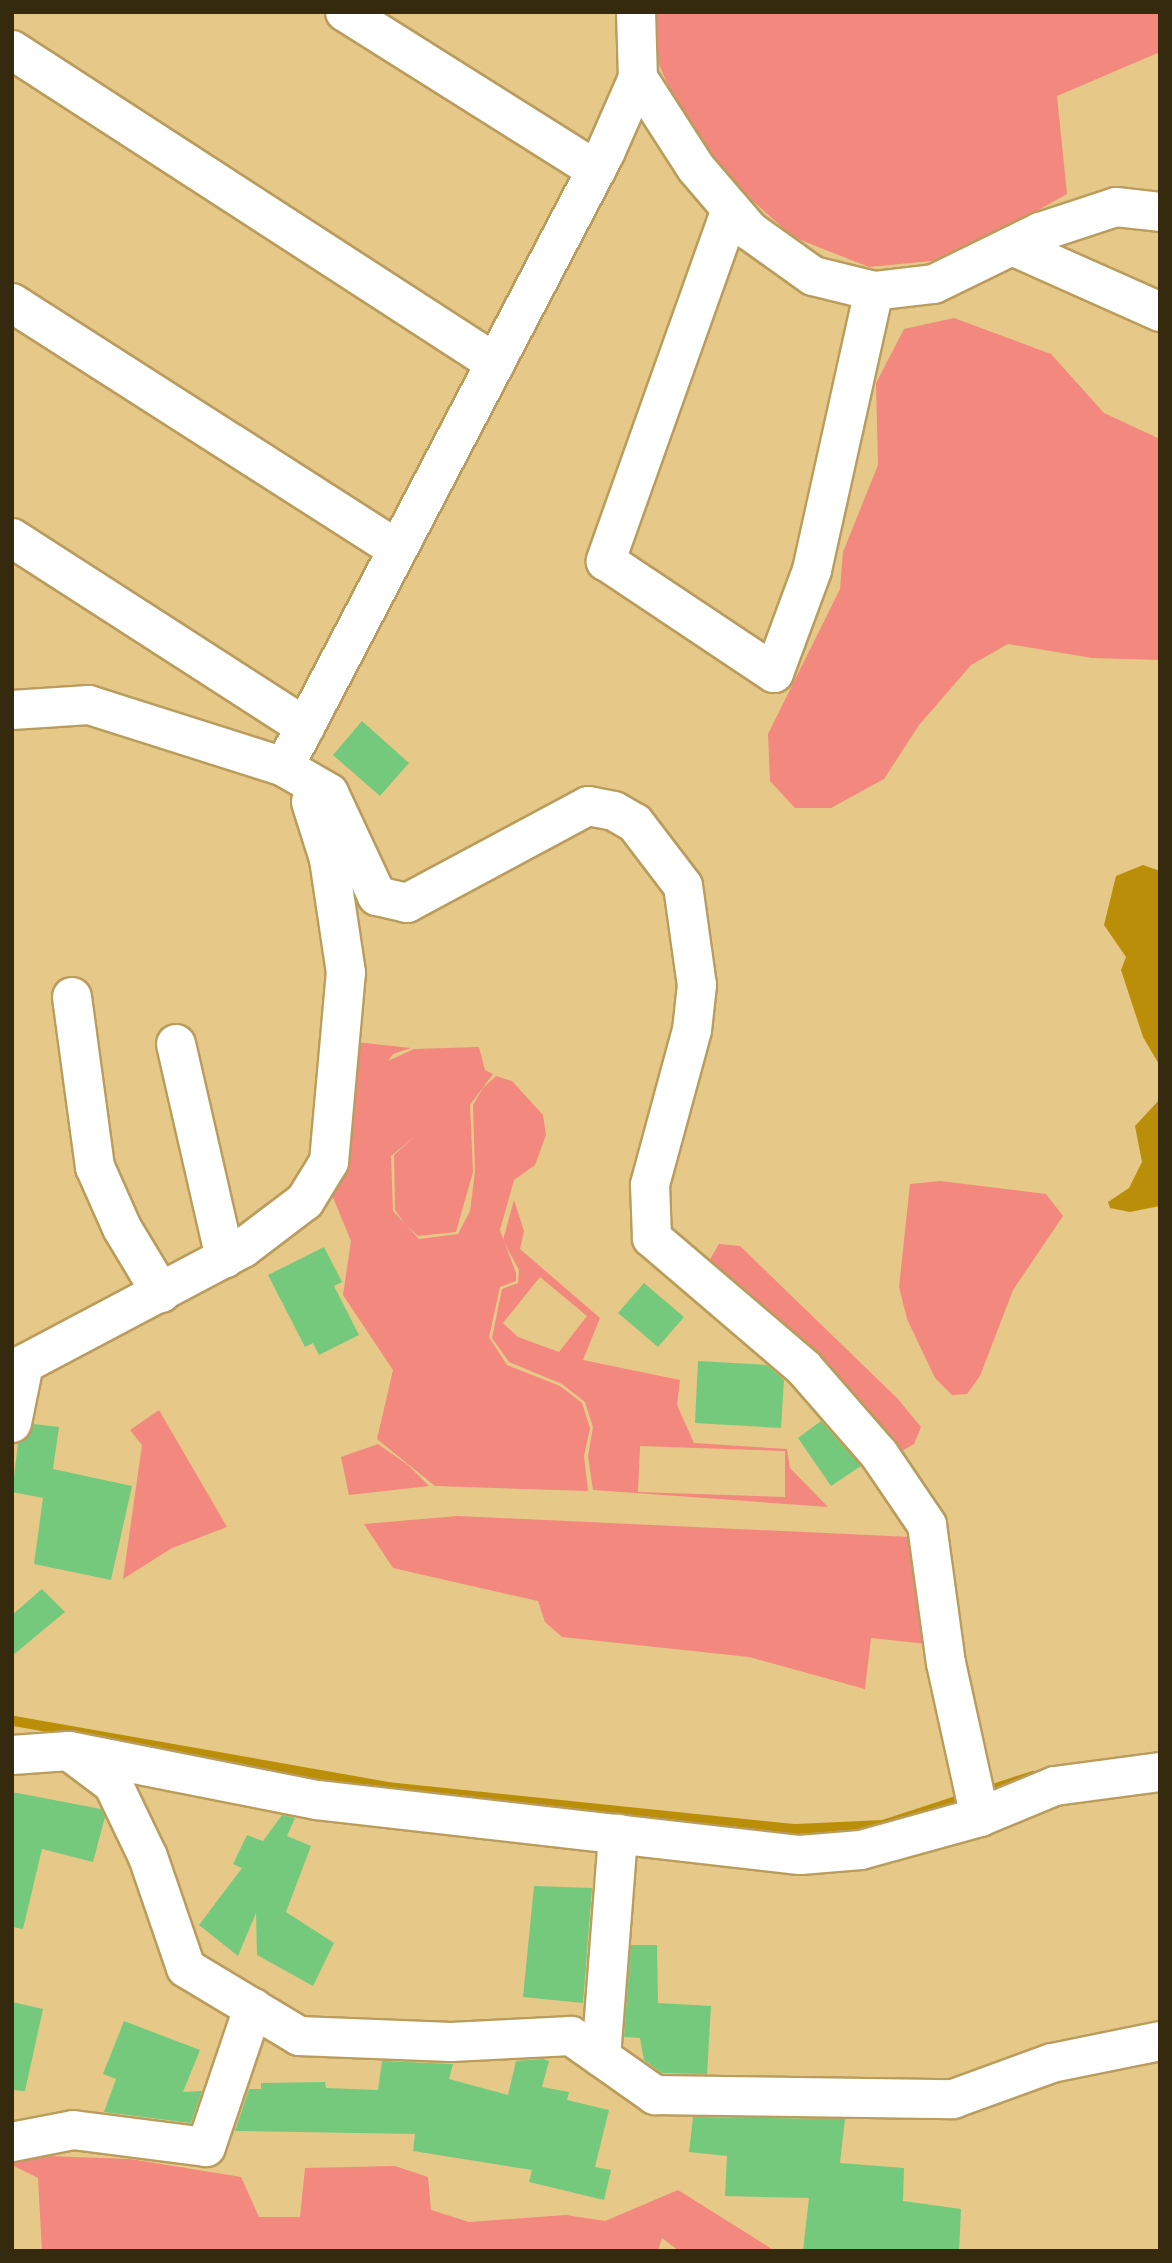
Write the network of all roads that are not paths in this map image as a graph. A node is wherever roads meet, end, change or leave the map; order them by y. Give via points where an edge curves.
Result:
1 (345, 12) edge
2 (636, 12) edge
3 (12, 50) edge
4 (638, 78) junction
5 (596, 170) junction
6 (731, 209) junction
7 (1160, 212) edge
8 (1012, 246) junction
9 (874, 291) junction
10 (12, 303) edge
11 (1160, 312) edge
12 (495, 363) junction
13 (12, 538) edge
14 (397, 549) junction
15 (12, 710) edge
16 (305, 727) junction
17 (294, 773) junction
18 (72, 997) dead end
19 (176, 1044) dead end
20 (225, 1258) junction
21 (162, 1293) junction
22 (18, 1358) edge
23 (12, 1423) edge
24 (69, 1751) junction
25 (12, 1755) edge
26 (1160, 1772) edge
27 (977, 1801) junction
28 (618, 1834) junction
29 (253, 2008) junction
30 (1160, 2041) edge
31 (601, 2057) junction
32 (12, 2142) edge

1 - 5 street
2 - 4 street
3 - 12 street
4 - 5 street
4 - 6 street via 695,168
5 - 12 street
6 - 9 street via 750,231 813,276
6 - 9 street via 606,561 774,673 812,570
7 - 8 street via 1116,207
8 - 9 street via 934,284
8 - 11 street
10 - 14 street
12 - 14 street
13 - 16 street
14 - 16 street
15 - 17 street via 89,705
16 - 17 street
17 - 20 street via 329,859 346,973 329,1162 305,1201
17 - 27 street via 330,793 377,896 407,903 588,806 614,811 635,823 673,869 690,907 696,985 692,1030 650,1185 652,1238 804,1368 879,1454 927,1525 946,1662
18 - 21 street via 95,1167 122,1228
19 - 20 street
20 - 21 street
21 - 22 street
22 - 23 street
24 - 25 street
24 - 28 street via 317,1800
24 - 29 street via 113,1784 148,1857 186,1968
26 - 27 street
27 - 28 street via 861,1850 800,1856
28 - 31 street
29 - 31 street via 299,2036 451,2042 571,2036
29 - 32 street via 206,2147 73,2130
30 - 31 street via 1052,2063 953,2099 655,2095

